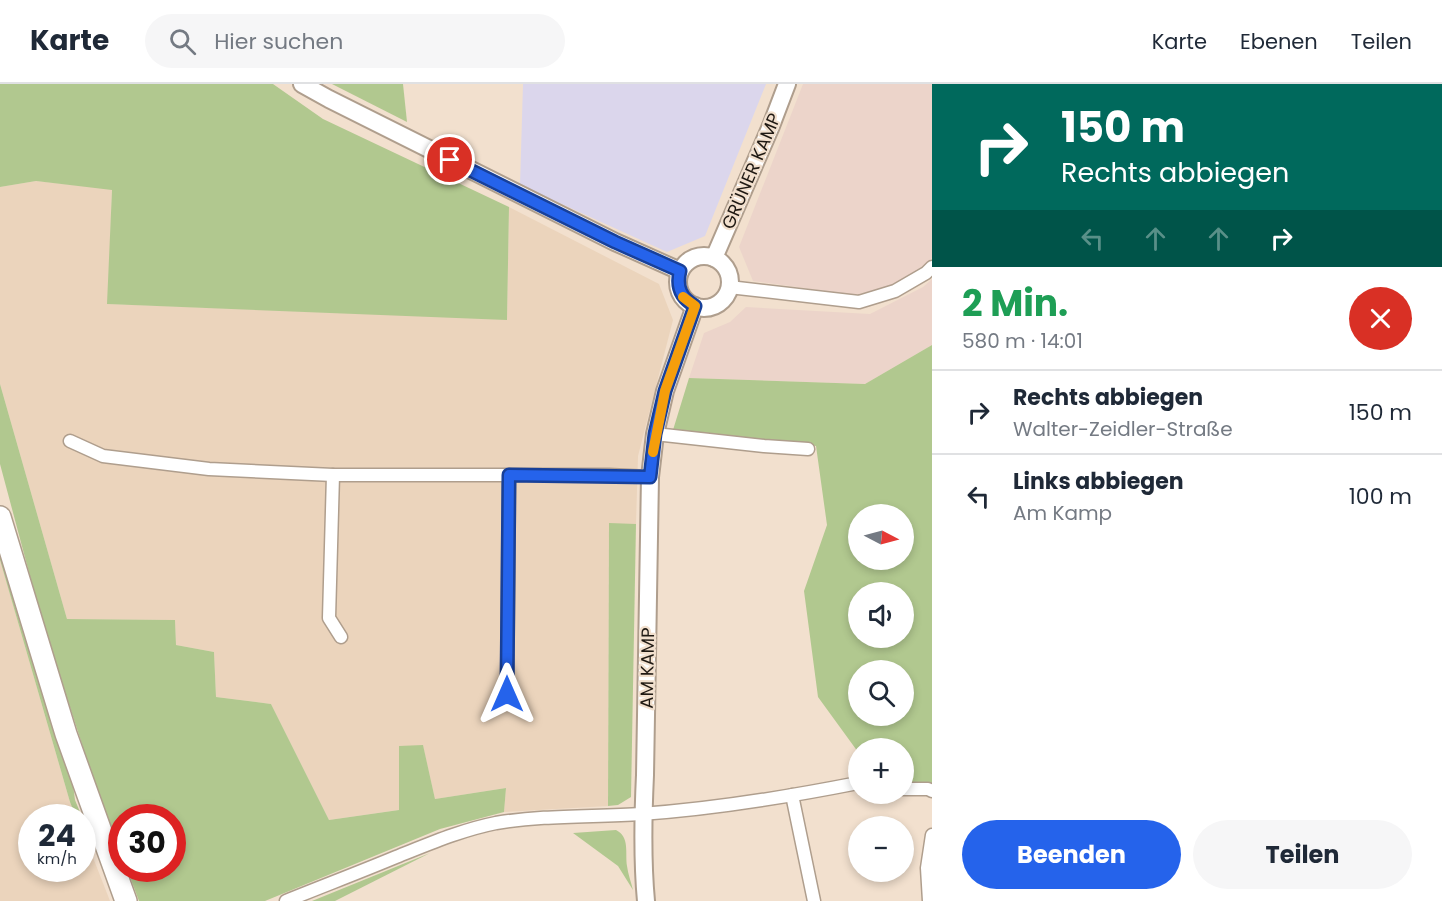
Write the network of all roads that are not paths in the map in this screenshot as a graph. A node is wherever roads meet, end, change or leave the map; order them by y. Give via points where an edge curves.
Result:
1 (302, 84) edge
2 (787, 84) edge
3 (714, 258) junction
4 (932, 267) edge
5 (680, 271) junction
6 (729, 287) junction
7 (695, 306) junction
8 (655, 434) junction
9 (70, 441) dead end
10 (808, 449) dead end
11 (333, 475) junction
12 (509, 475) junction
13 (650, 477) junction
14 (0, 517) edge
15 (341, 637) dead end
16 (507, 694) dead end
17 (848, 785) edge
18 (914, 789) edge
19 (932, 791) edge
20 (792, 795) junction
21 (643, 814) junction
22 (932, 836) edge
23 (126, 901) edge
24 (286, 901) edge
25 (646, 901) edge
26 (814, 901) edge
27 (929, 901) edge

1 - 5 main road
2 - 3 main road, GRÜNER KAMP
3 - 5 main road via 691,260
3 - 6 main road via 727,272
4 - 6 street via 895,291 859,302
5 - 7 main road via 682,296
6 - 7 main road via 720,303 704,308
7 - 8 main road, AM KAMP via 665,391
8 - 10 street
8 - 13 main road, AM KAMP
9 - 11 street via 103,456 209,469
11 - 12 street
11 - 15 street via 329,618
12 - 13 street
12 - 16 street
13 - 21 main road, AM KAMP
14 - 23 highway via 66,734
17 - 20 street
18 - 19 street
20 - 21 street
20 - 26 street
21 - 24 street via 522,819 494,824 439,840
21 - 25 main road, AM KAMP
22 - 27 street via 927,868

